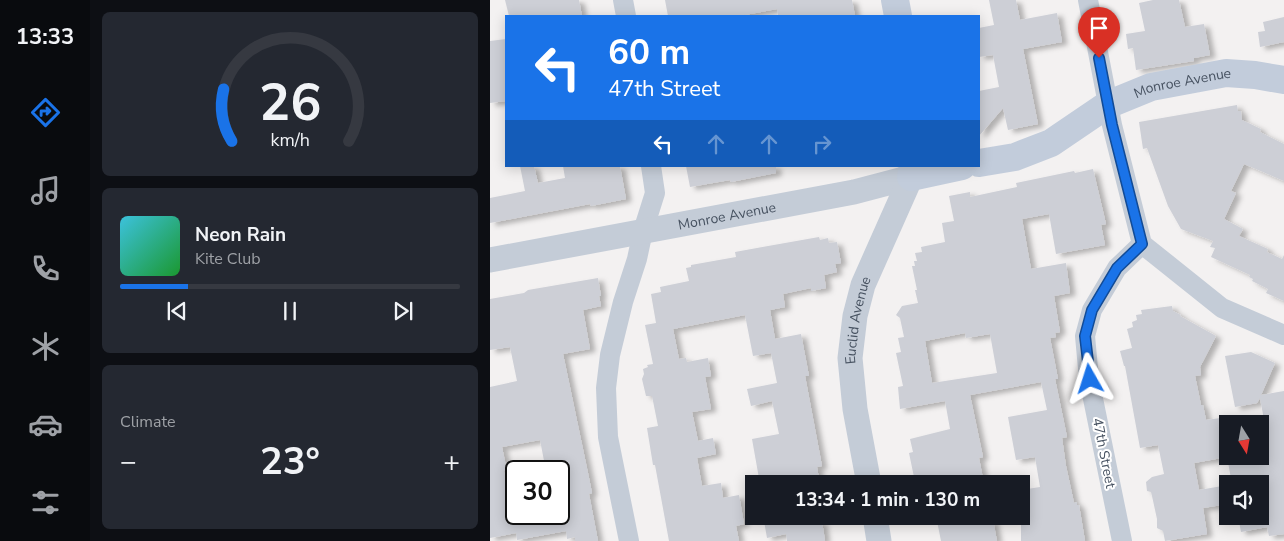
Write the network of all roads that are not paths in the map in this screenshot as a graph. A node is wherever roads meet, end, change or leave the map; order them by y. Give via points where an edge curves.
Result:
1 (622, 0) edge
2 (895, 0) edge
3 (1088, 0) edge
4 (626, 15) edge
5 (898, 15) edge
6 (1284, 80) edge
7 (1107, 105) junction
8 (980, 163) edge
9 (651, 167) edge
10 (954, 167) edge
11 (912, 172) edge
12 (643, 231) junction
13 (1142, 244) junction
14 (490, 260) edge
15 (1284, 335) edge
16 (867, 475) edge
17 (877, 525) edge
18 (629, 541) edge
19 (880, 541) edge
20 (1122, 541) edge

1 - 4 street
2 - 5 main road
3 - 7 street
6 - 7 main road, Monroe Avenue via 1226,74 1151,87
7 - 8 main road, Monroe Avenue via 1051,143 1015,157
7 - 13 street
9 - 12 street via 655,193
10 - 11 main road, Monroe Avenue
11 - 12 street, Monroe Avenue via 854,192
11 - 16 street, Euclid Avenue via 863,285 855,316 850,358 855,409
12 - 14 street, Monroe Avenue
12 - 18 street via 610,355 606,388 608,437
13 - 15 street via 1222,308
13 - 20 street, 47th Street via 1117,268 1092,310 1085,336 1090,379
17 - 19 street

